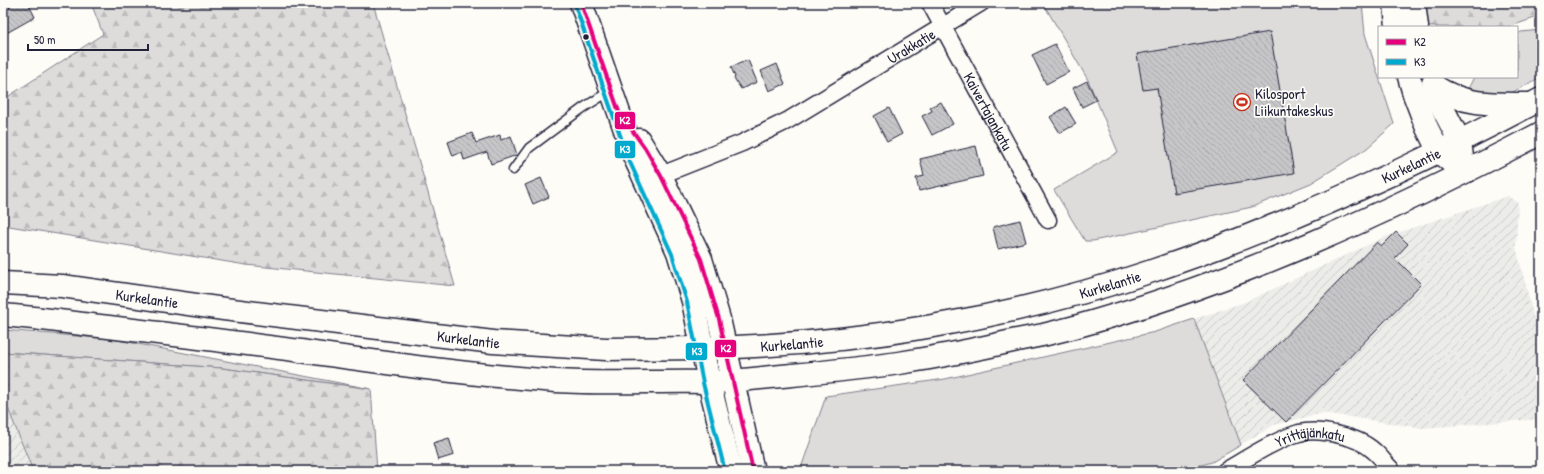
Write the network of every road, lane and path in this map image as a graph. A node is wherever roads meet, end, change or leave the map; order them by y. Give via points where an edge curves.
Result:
1 (581, 3) edge
2 (930, 3) edge
3 (981, 3) edge
4 (1394, 3) edge
5 (1414, 3) edge
6 (943, 25) junction
7 (1397, 26) edge
8 (1418, 26) edge
9 (1409, 78) edge
10 (1432, 82) edge
11 (611, 90) junction
12 (1537, 102) edge
13 (1541, 133) edge
14 (1460, 142) junction
15 (1440, 152) junction
16 (513, 170) dead end
17 (1464, 174) junction
18 (653, 178) junction
19 (1048, 220) dead end
20 (3, 275) edge
21 (3, 283) edge
22 (62, 286) junction
23 (3, 315) edge
24 (703, 348) junction
25 (725, 348) junction
26 (732, 381) junction
27 (709, 382) junction
28 (1391, 469) dead end
29 (731, 471) edge
30 (753, 471) edge
31 (1225, 471) edge

1 - 11 main road
2 - 6 street, Kaivertajankatu
3 - 6 street, Urakkatie
4 - 7 main road
5 - 8 main road
6 - 18 street, Urakkatie via 787,121 742,143
6 - 19 street, Kaivertajankatu
9 - 15 main road
10 - 12 main road via 1446,94 1461,100 1498,104
10 - 14 main road
11 - 16 lane via 529,148
11 - 18 main road via 619,112 645,148
12 - 14 main road, Kurkelantie
13 - 17 main road, Kurkelantie
14 - 15 main road, Kurkelantie
14 - 17 main road
15 - 17 main road
15 - 25 main road, Kurkelantie via 1292,219 1151,271 1060,298 895,332 814,342
17 - 26 main road, Kurkelantie via 1308,246 1236,275 1070,329 900,363
18 - 24 main road via 693,301
18 - 25 main road via 701,259
20 - 22 main road
21 - 22 main road, Kurkelantie
22 - 24 main road, Kurkelantie via 493,342 606,349
23 - 27 main road, Kurkelantie via 220,340 445,371 557,381
24 - 25 main road, Kurkelantie
24 - 27 main road
25 - 26 main road
26 - 27 main road, Kurkelantie
26 - 30 main road
27 - 29 main road
28 - 31 street, Yrittäjänkatu via 1373,450 1347,436 1323,432 1299,433 1279,441

